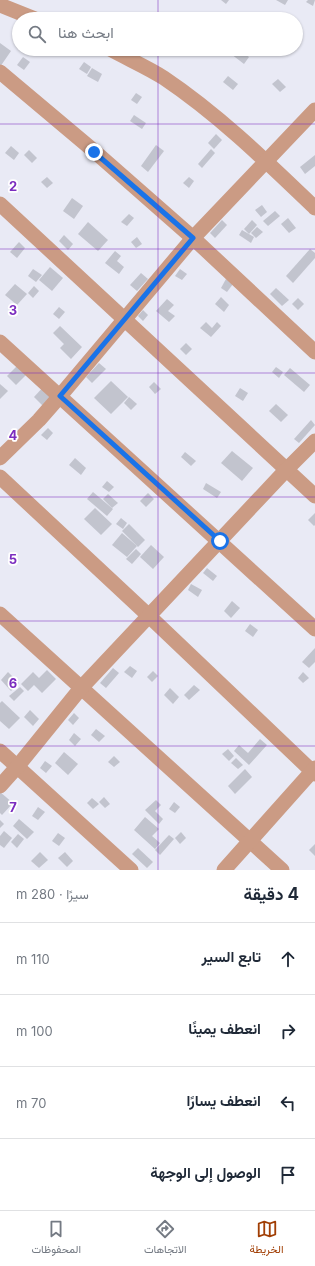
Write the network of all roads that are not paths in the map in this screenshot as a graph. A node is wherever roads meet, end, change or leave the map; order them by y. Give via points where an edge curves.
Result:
1 (0, 5) edge
2 (18, 12) edge
3 (123, 56) edge
4 (0, 72) edge
5 (315, 110) edge
6 (266, 161) junction
7 (0, 204) edge
8 (315, 208) edge
9 (193, 238) junction
10 (124, 319) junction
11 (0, 342) edge
12 (315, 352) edge
13 (60, 396) junction
14 (315, 441) edge
15 (0, 458) edge
16 (287, 470) junction
17 (0, 477) edge
18 (315, 496) edge
19 (220, 541) junction
20 (0, 614) edge
21 (149, 616) junction
22 (315, 629) edge
23 (81, 688) junction
24 (0, 751) edge
25 (17, 767) junction
26 (314, 772) edge
27 (0, 786) edge
28 (250, 840) junction
29 (131, 870) edge
30 (224, 870) edge
31 (282, 870) edge

1 - 2 street
3 - 6 street via 163,78
4 - 9 street
5 - 6 street
6 - 8 street
6 - 9 street
7 - 10 street
9 - 10 street
9 - 12 street
10 - 13 street
10 - 16 street
11 - 13 street
13 - 15 street
13 - 19 street
14 - 16 street
16 - 18 street
16 - 19 street
17 - 21 street
19 - 21 street
19 - 22 street
20 - 23 street
21 - 23 street
21 - 26 street
23 - 25 street
23 - 28 street
24 - 25 street
25 - 27 street
25 - 29 street
26 - 28 street
28 - 30 street
28 - 31 street

